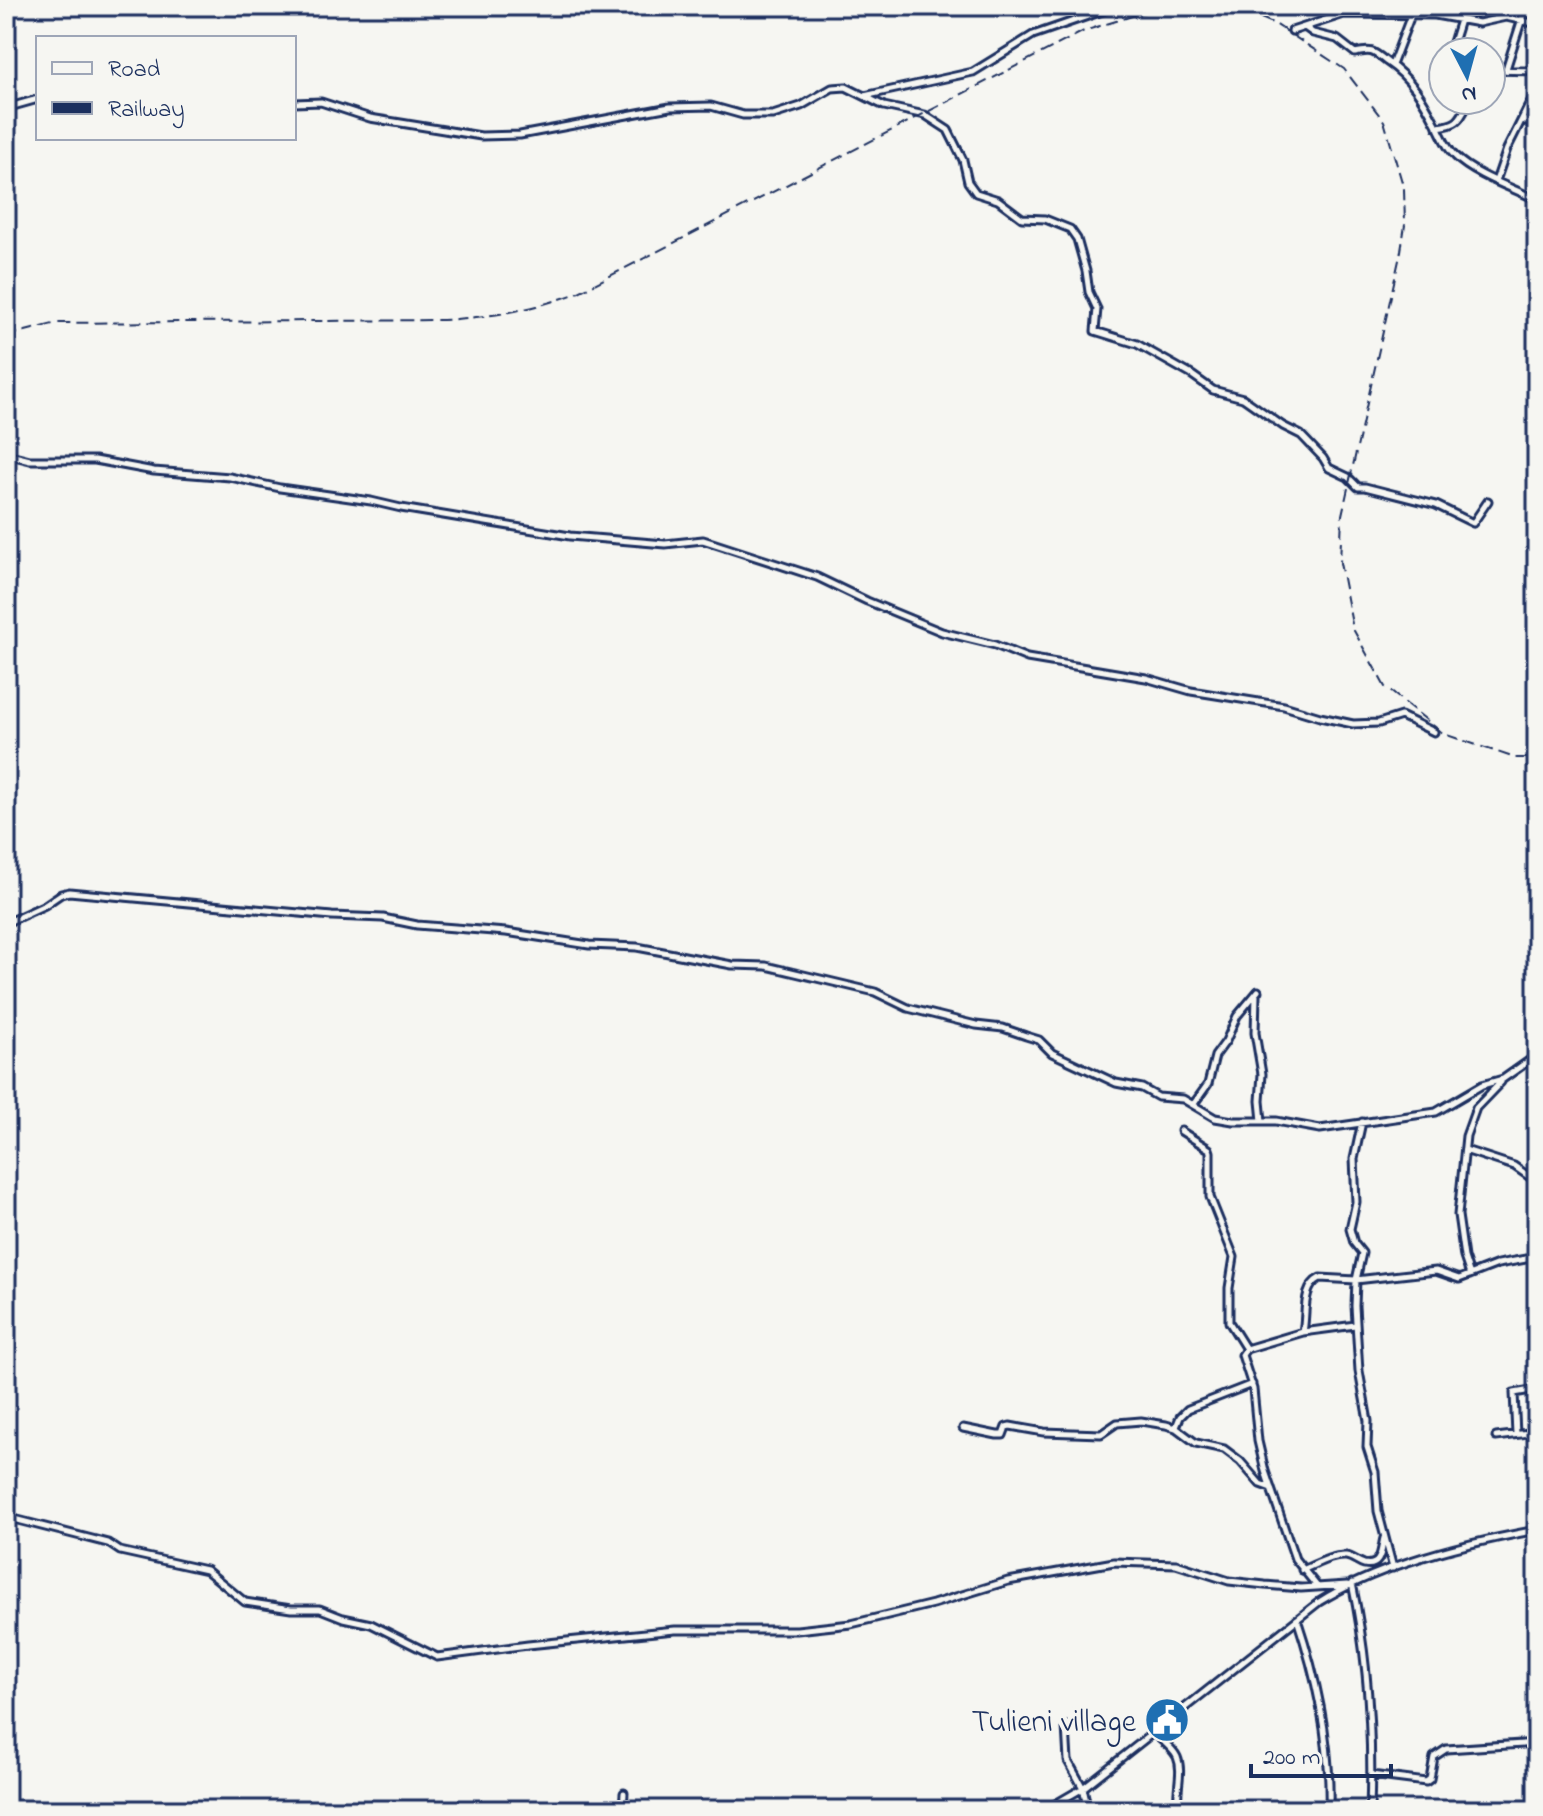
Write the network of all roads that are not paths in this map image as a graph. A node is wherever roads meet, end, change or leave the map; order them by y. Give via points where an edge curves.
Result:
1 (1117, 6) edge
2 (1324, 6) edge
3 (1526, 6) edge
4 (1340, 14) junction
5 (1411, 15) junction
6 (1460, 20) junction
7 (1521, 20) junction
8 (1537, 24) edge
9 (1306, 28) junction
10 (1292, 31) dead end
11 (1455, 36) edge
12 (1392, 65) junction
13 (1507, 66) edge
14 (1507, 69) edge
15 (1537, 71) edge
16 (1537, 89) edge
17 (863, 96) junction
18 (36, 100) edge
19 (296, 103) edge
20 (6, 108) edge
21 (1461, 116) edge
22 (1522, 119) junction
23 (1437, 127) junction
24 (1537, 128) edge
25 (1496, 181) junction
26 (1537, 200) edge
27 (6, 454) edge
28 (1488, 501) dead end
29 (1434, 732) dead end
30 (6, 923) edge
31 (1537, 1055) edge
32 (1503, 1079) junction
33 (1193, 1105) junction
34 (1262, 1121) junction
35 (1362, 1122) junction
36 (1181, 1131) dead end
37 (1465, 1150) junction
38 (1537, 1182) edge
39 (1537, 1257) edge
40 (1470, 1275) junction
41 (1356, 1280) junction
42 (1355, 1325) junction
43 (1303, 1332) junction
44 (1246, 1349) junction
45 (1252, 1384) junction
46 (1537, 1389) edge
47 (963, 1428) dead end
48 (1176, 1428) junction
49 (1537, 1432) edge
50 (1516, 1434) junction
51 (1496, 1437) dead end
52 (1271, 1488) junction
53 (6, 1517) edge
54 (1537, 1530) edge
55 (1384, 1537) junction
56 (1393, 1568) junction
57 (1301, 1569) junction
58 (1350, 1584) junction
59 (1317, 1586) junction
60 (1301, 1588) junction
61 (1297, 1619) junction
62 (1066, 1726) dead end
63 (1154, 1733) junction
64 (1537, 1743) edge
65 (1371, 1775) junction
66 (1083, 1788) junction
67 (624, 1793) dead end
68 (623, 1810) edge
69 (1045, 1810) edge
70 (1088, 1810) edge
71 (1179, 1810) edge
72 (1329, 1810) edge
73 (1370, 1810) edge

1 - 17 street via 1033,35 973,72
2 - 4 street
3 - 7 street
4 - 5 street
4 - 9 street
5 - 6 street
5 - 12 street
6 - 7 street
6 - 11 street
7 - 8 street
7 - 13 street
9 - 10 street
9 - 12 street via 1337,39 1355,53 1373,51
12 - 23 street via 1417,90
14 - 15 street
16 - 22 street
17 - 19 street via 839,87 773,115 743,115 711,106 670,107 492,136 421,128 321,102
17 - 28 street via 925,115 948,130 976,193 998,200 1022,218 1070,229 1097,309 1095,331 1137,344 1213,390 1243,398 1301,435 1329,468 1357,487 1436,505 1473,523
18 - 20 street
21 - 23 street via 1451,126
22 - 24 street
22 - 25 street
23 - 25 street via 1459,160
25 - 26 street
27 - 29 street via 230,477 570,536 665,544 703,540 817,577 938,631 1027,658 1146,678 1353,724 1401,716
30 - 33 street via 66,892 383,918 766,966 875,992 908,1008 1003,1028 1036,1039 1052,1053 1116,1083
31 - 32 street
32 - 35 street via 1482,1085 1441,1111
32 - 37 street via 1476,1108
33 - 34 street via 1222,1120
33 - 34 street via 1208,1084 1215,1056 1237,1016 1257,993
34 - 35 street via 1320,1129
35 - 41 street via 1350,1229 1362,1253
36 - 44 street via 1209,1149 1210,1197 1234,1257 1229,1322
37 - 38 street via 1514,1166
37 - 40 street via 1458,1215
39 - 40 street
40 - 41 street via 1456,1279 1430,1271
41 - 42 street
41 - 43 street via 1316,1279
42 - 43 street
42 - 55 street via 1367,1447
43 - 44 street
44 - 45 street via 1242,1355
45 - 48 street via 1188,1409
45 - 52 street via 1261,1456
46 - 50 street via 1514,1393
47 - 48 street via 1000,1435 1010,1426 1101,1434 1124,1422
48 - 52 street via 1196,1443 1228,1452
49 - 50 street
50 - 51 street
52 - 57 street
53 - 60 street via 200,1568 245,1602 320,1609 371,1624 437,1657 675,1630 797,1630 851,1624 1008,1581 1114,1562 1176,1564 1229,1581
54 - 56 street
55 - 56 street
55 - 57 street via 1375,1562 1338,1557
56 - 58 street
57 - 59 street
57 - 60 street
58 - 59 street
58 - 61 street
58 - 65 street via 1367,1664
59 - 60 street
61 - 63 street
61 - 72 street via 1328,1748
62 - 66 street via 1068,1761
63 - 66 street
63 - 71 street via 1178,1761
64 - 65 street via 1446,1749 1434,1757 1426,1782
65 - 73 street
66 - 69 street
66 - 70 street
67 - 68 street

